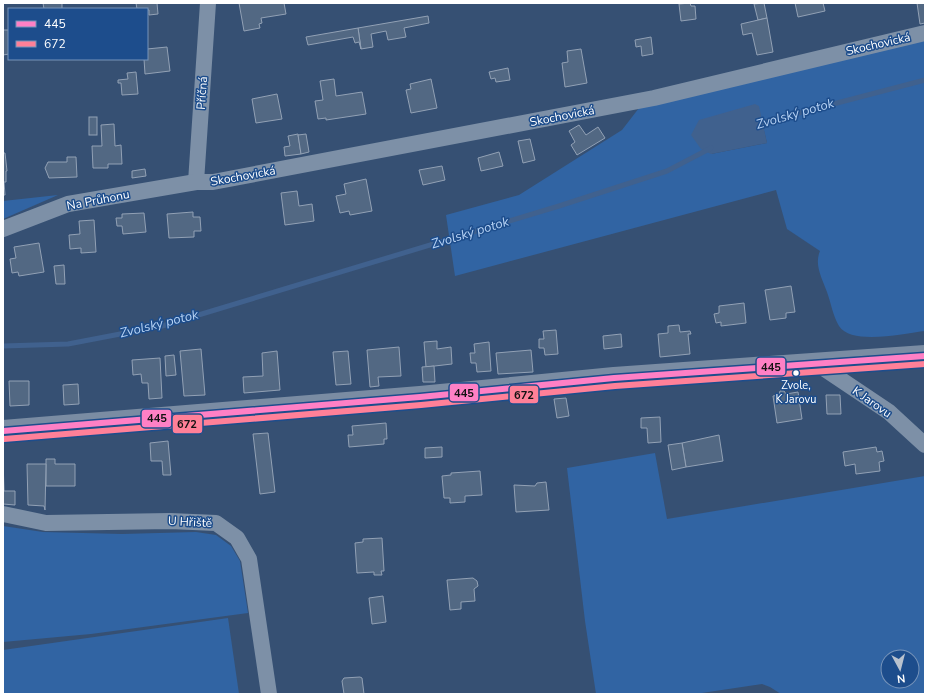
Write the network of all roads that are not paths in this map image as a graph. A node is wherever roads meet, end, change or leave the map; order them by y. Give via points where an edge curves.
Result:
1 (208, 3) edge
2 (925, 34) edge
3 (196, 182) junction
4 (3, 230) edge
5 (925, 356) edge
6 (816, 363) junction
7 (3, 431) edge
8 (925, 445) edge
9 (3, 514) edge
10 (269, 694) edge

1 - 3 street, Příčná
2 - 3 street, Skochovická via 654,98 213,182
3 - 4 street, Na Průhonu via 68,204
5 - 6 street
6 - 7 street
6 - 8 street, K Jarovu via 889,412
9 - 10 street, U Hřiště via 46,523 216,523 237,538 249,559

